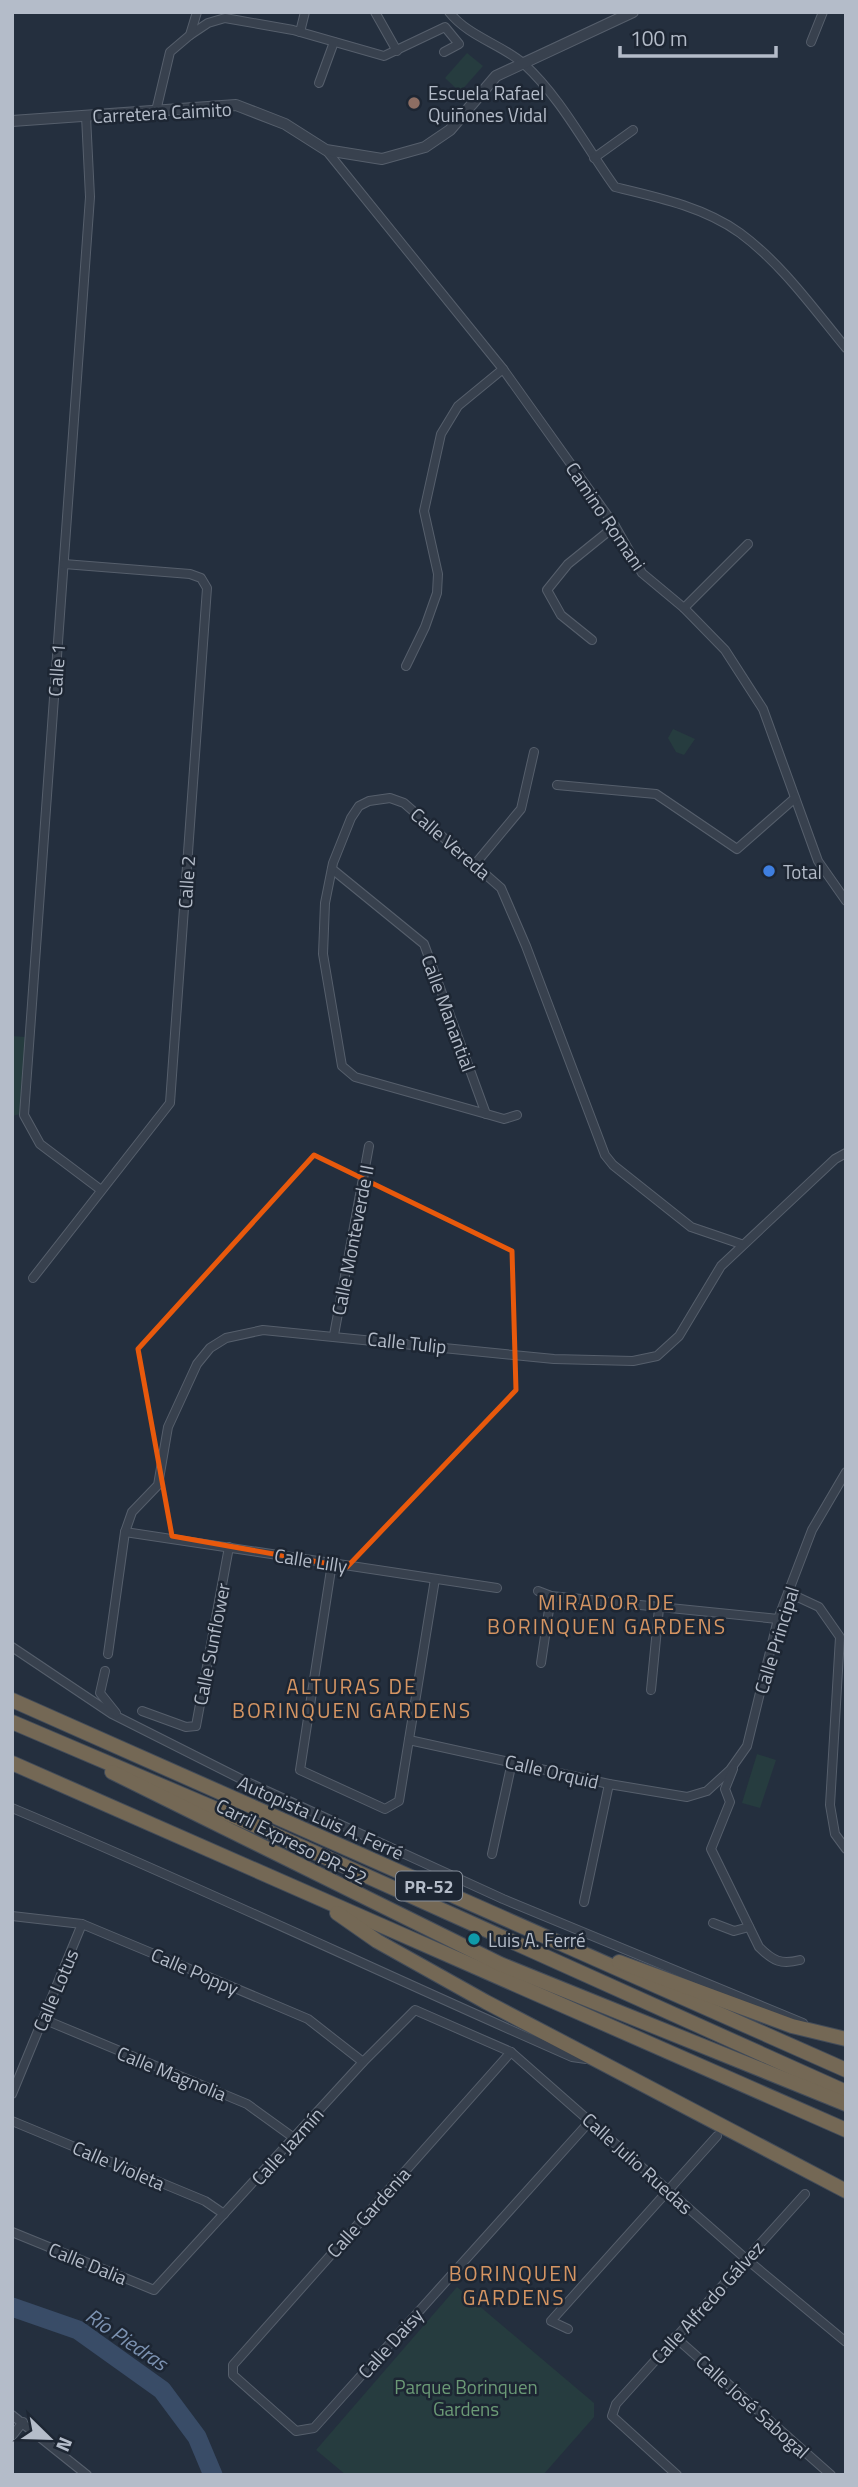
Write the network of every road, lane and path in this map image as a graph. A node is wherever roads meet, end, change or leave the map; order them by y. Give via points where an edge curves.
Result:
1 (197, 12) edge
2 (304, 12) edge
3 (375, 12) edge
4 (449, 12) edge
5 (633, 12) edge
6 (823, 12) edge
7 (300, 32) junction
8 (190, 35) junction
9 (334, 42) junction
10 (811, 42) dead end
11 (397, 51) junction
12 (444, 52) dead end
13 (523, 64) junction
14 (319, 83) dead end
15 (156, 111) junction
16 (86, 116) junction
17 (12, 121) edge
18 (633, 130) dead end
19 (326, 150) junction
20 (594, 158) junction
21 (846, 348) edge
22 (503, 369) junction
23 (615, 526) junction
24 (748, 544) dead end
25 (64, 564) junction
26 (684, 608) junction
27 (592, 640) dead end
28 (406, 666) dead end
29 (534, 752) dead end
30 (557, 785) dead end
31 (795, 798) junction
32 (476, 863) junction
33 (332, 869) junction
34 (845, 898) edge
35 (486, 1114) junction
36 (517, 1115) dead end
37 (369, 1146) dead end
38 (846, 1153) edge
39 (101, 1190) junction
40 (741, 1244) junction
41 (33, 1278) dead end
42 (334, 1335) junction
43 (846, 1472) edge
44 (125, 1532) junction
45 (229, 1547) junction
46 (332, 1563) junction
47 (435, 1579) junction
48 (497, 1588) dead end
49 (538, 1591) dead end
50 (789, 1593) junction
51 (551, 1596) junction
52 (659, 1608) junction
53 (778, 1619) junction
54 (12, 1647) edge
55 (108, 1654) dead end
56 (541, 1663) dead end
57 (105, 1671) dead end
58 (651, 1690) dead end
59 (12, 1700) edge
60 (142, 1711) dead end
61 (120, 1718) junction
62 (12, 1722) edge
63 (36, 1732) junction
64 (409, 1740) junction
65 (836, 1740) junction
66 (846, 1741) edge
67 (737, 1760) junction
68 (512, 1762) junction
69 (12, 1763) edge
70 (609, 1784) junction
71 (695, 1795) joint
72 (12, 1808) edge
73 (846, 1849) edge
74 (492, 1854) dead end
75 (310, 1895) junction
76 (584, 1902) dead end
77 (12, 1916) edge
78 (713, 1923) dead end
79 (82, 1924) junction
80 (749, 1927) junction
81 (561, 1944) junction
82 (800, 1960) dead end
83 (415, 2010) joint
84 (43, 2019) junction
85 (827, 2035) junction
86 (846, 2039) edge
87 (510, 2052) junction
88 (363, 2062) junction
89 (597, 2062) junction
90 (846, 2070) edge
91 (846, 2092) edge
92 (12, 2094) edge
93 (846, 2104) edge
94 (591, 2120) junction
95 (12, 2121) edge
96 (846, 2130) edge
97 (717, 2137) dead end
98 (295, 2138) junction
99 (668, 2190) junction
100 (846, 2191) edge
101 (805, 2194) dead end
102 (223, 2214) junction
103 (12, 2232) edge
104 (745, 2258) junction
105 (161, 2283) joint
106 (568, 2329) dead end
107 (676, 2337) junction
108 (846, 2342) edge
109 (12, 2415) edge
110 (23, 2422) junction
111 (296, 2431) joint
112 (12, 2436) edge
113 (87, 2475) edge
114 (677, 2475) edge
115 (831, 2475) edge

1 - 8 street
2 - 7 street
3 - 11 street
4 - 13 street via 465,29
5 - 13 street, Carretera Caimito
6 - 10 street
7 - 8 street via 225,18
7 - 9 street
8 - 15 street via 170,52
9 - 11 street via 384,56
9 - 14 street
11 - 12 street via 445,27 458,44
13 - 19 street, Carretera Caimito via 496,76 450,130 425,147 382,159
13 - 20 street
15 - 16 street, Carretera Caimito
15 - 19 street, Carretera Caimito via 236,105 285,124
16 - 17 street, Carretera Caimito
16 - 25 street, Calle 1 via 90,197
18 - 20 street
19 - 22 street, Camino Romani
20 - 21 street via 615,187 680,203 739,233 791,281
22 - 23 street, Camino Romani
22 - 28 street via 458,407 441,434 424,511 438,574 437,593
23 - 26 street, Camino Romani via 642,573
23 - 27 street via 568,564 547,590 561,615
24 - 26 street
25 - 39 street, Calle 1 via 23,1115 40,1144
25 - 39 street, Calle 2 via 190,574 201,578 207,588 170,1102
26 - 31 street, Camino Romani via 725,650 764,709
29 - 32 street via 521,809
30 - 31 street via 656,794 737,849
31 - 34 street, Camino Romani via 818,862
32 - 33 street, Calle Vereda via 404,803 380,797 359,806 351,818
32 - 40 street, Calle Vereda via 507,897 605,1155 691,1227
33 - 35 street, Calle Manantial via 424,944
33 - 35 street, Calle Vereda via 323,954 342,1066 355,1077
35 - 36 street, Calle Vereda via 504,1119
37 - 42 street, Calle Monteverde II
38 - 40 street, Calle Tulip
39 - 41 street, Calle 2
40 - 42 street, Calle Tulip via 720,1266 679,1335 657,1356 633,1361 554,1359
42 - 44 street, Calle Tulip via 263,1330 226,1338 210,1348 197,1364 168,1427 158,1485 132,1512
43 - 50 street, Calle Principal via 812,1530
44 - 45 street, Calle Lilly
44 - 55 street, Calle Tulip
45 - 46 street, Calle Lilly
45 - 60 street, Calle Sunflower via 196,1727
46 - 47 street, Calle Lilly
46 - 64 street via 300,1770 386,1809 399,1801
47 - 48 street, Calle Lilly
47 - 64 street
49 - 51 street
50 - 53 street, Calle Principal
50 - 65 street via 819,1607 840,1637
51 - 52 street
51 - 56 street
52 - 53 street
52 - 58 street
53 - 67 street, Calle Principal via 747,1746
54 - 61 street
57 - 61 street via 100,1693
59 - 81 highway, Autopista Luis A. Ferré / PR-52
61 - 85 street via 243,1780 503,1899
62 - 63 highway, Carril Expreso PR-52
63 - 91 highway, Carril Expreso PR-52
63 - 93 highway, Carril Expreso PR-52 via 500,1964
64 - 68 street, Calle Orquid
65 - 66 street
65 - 73 street via 830,1805 835,1834
67 - 71 street, Calle Principal via 707,1791
67 - 80 street via 724,1789 730,1802 711,1849
68 - 70 street, Calle Orquid
68 - 74 street
69 - 75 highway
70 - 71 street, Calle Orquid
70 - 76 street
72 - 89 street via 197,1886 537,2042
75 - 89 highway via 377,1941
75 - 96 highway
77 - 79 street, Calle Poppy
78 - 80 street via 734,1931
79 - 84 street, Calle Lotus
79 - 88 street, Calle Poppy via 308,2019
80 - 82 street via 770,1958 784,1964
81 - 85 highway
81 - 90 highway, Autopista Luis A. Ferré / PR-52
83 - 87 street, Calle Julio Ruedas
83 - 88 street, Calle Jazmín
84 - 92 street, Calle Lotus
84 - 98 street, Calle Magnolia via 247,2104
85 - 86 highway
87 - 94 street, Calle Julio Ruedas
87 - 111 street, Calle Gardenia via 233,2365 233,2375
88 - 98 street, Calle Jazmín
89 - 100 highway
94 - 99 street, Calle Julio Ruedas
94 - 111 street, Calle Daisy via 314,2428
95 - 102 street, Calle Violeta via 205,2201
97 - 99 street
98 - 102 street, Calle Jazmín
99 - 104 street, Calle Julio Ruedas
99 - 106 street via 551,2321
101 - 104 street, Calle Alfredo Gálvez
102 - 105 street, Calle Jazmín
103 - 105 street, Calle Dalia via 154,2290
104 - 107 street, Calle Alfredo Gálvez
104 - 108 street, Calle Julio Ruedas
107 - 114 street, Calle Alfredo Gálvez via 616,2404 612,2416
107 - 115 street, Calle José Sabogal
109 - 110 street
110 - 112 street
110 - 113 street

